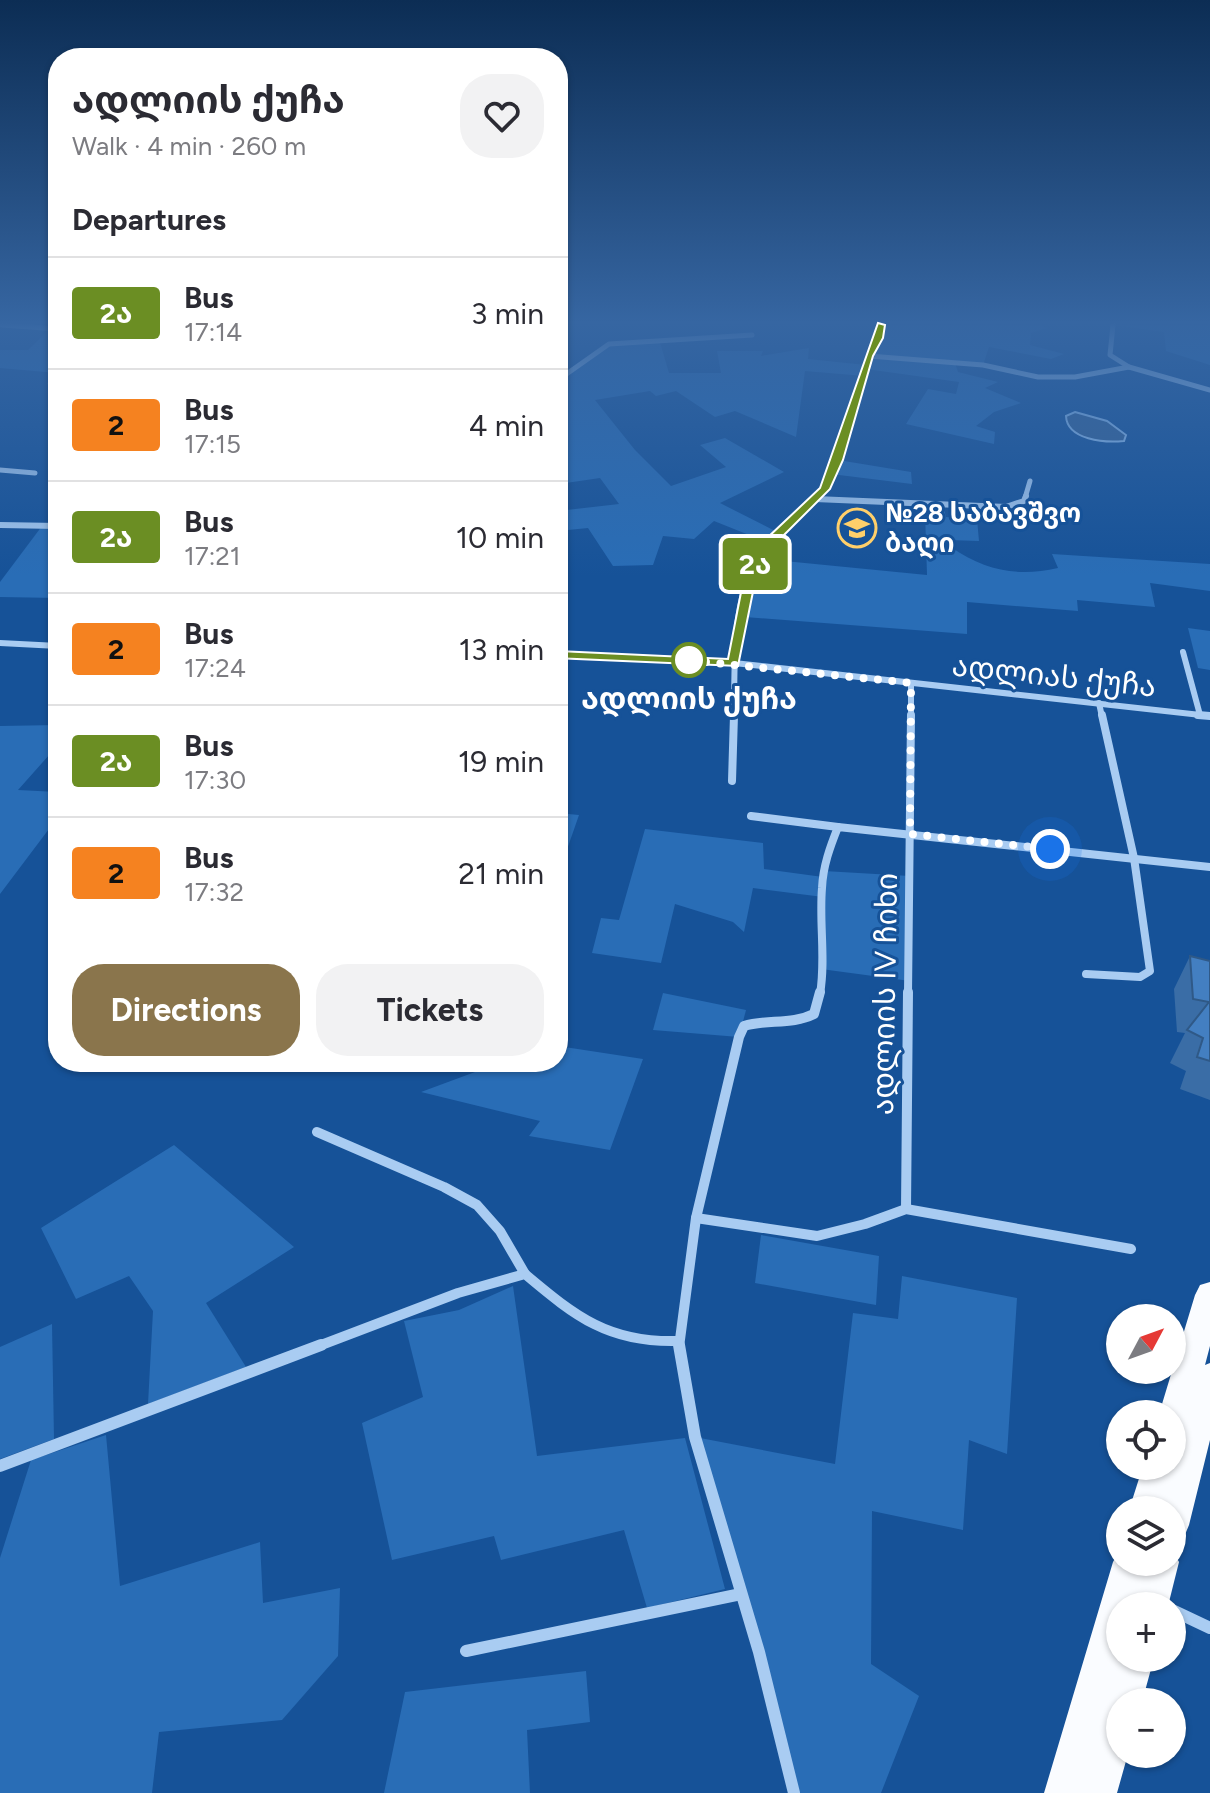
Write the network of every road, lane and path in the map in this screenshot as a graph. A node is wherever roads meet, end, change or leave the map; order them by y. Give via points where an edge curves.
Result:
1 (853, 409) edge
2 (0, 470) edge
3 (35, 473) dead end
4 (1030, 481) dead end
5 (815, 499) junction
6 (0, 525) edge
7 (48, 526) edge
8 (0, 643) edge
9 (48, 645) edge
10 (1183, 652) dead end
11 (568, 655) edge
12 (734, 663) junction
13 (911, 683) junction
14 (1099, 703) junction
15 (1200, 715) junction
16 (1210, 716) edge
17 (732, 781) dead end
18 (751, 816) dead end
19 (838, 827) junction
20 (910, 834) junction
21 (1134, 858) junction
22 (1210, 867) edge
23 (1086, 974) dead end
24 (317, 1132) dead end
25 (906, 1209) junction
26 (696, 1218) junction
27 (1131, 1249) dead end
28 (525, 1274) junction
29 (1210, 1295) edge
30 (678, 1341) junction
31 (1210, 1378) edge
32 (1179, 1400) edge
33 (0, 1466) edge
34 (1179, 1496) edge
35 (1126, 1576) edge
36 (741, 1594) junction
37 (1186, 1617) edge
38 (1210, 1628) edge
39 (466, 1651) dead end
40 (1106, 1765) edge
41 (794, 1793) edge
42 (1063, 1793) edge
43 (1098, 1793) edge

1 - 5 street via 838,460
2 - 3 street
4 - 5 street via 1024,501 1006,507
5 - 12 street via 769,543 751,572
6 - 7 street
8 - 9 street
10 - 15 street
11 - 12 street, ადლიას ქუჩა
12 - 13 street, ადლიას ქუჩა
12 - 17 street
13 - 14 street, ადლიას ქუჩა
13 - 20 street, ადლიის IV ჩიხი
14 - 15 street, ადლიას ქუჩა
14 - 21 street
15 - 16 street, ადლიას ქუჩა
18 - 19 street
19 - 20 street
19 - 26 street via 824,871 819,1002 805,1020 764,1020 744,1026
20 - 21 street
20 - 25 street, ადლიის IV ჩიხი
21 - 22 street
21 - 23 street via 1150,971 1140,977
24 - 28 street via 477,1205 500,1231
25 - 26 street via 817,1236
25 - 27 street
26 - 30 street
28 - 30 street via 557,1303 600,1326 640,1341
28 - 33 street via 458,1293
29 - 32 highway
30 - 36 street via 695,1437
31 - 34 highway
35 - 42 highway
36 - 39 street
36 - 41 street
37 - 38 street
40 - 43 highway

